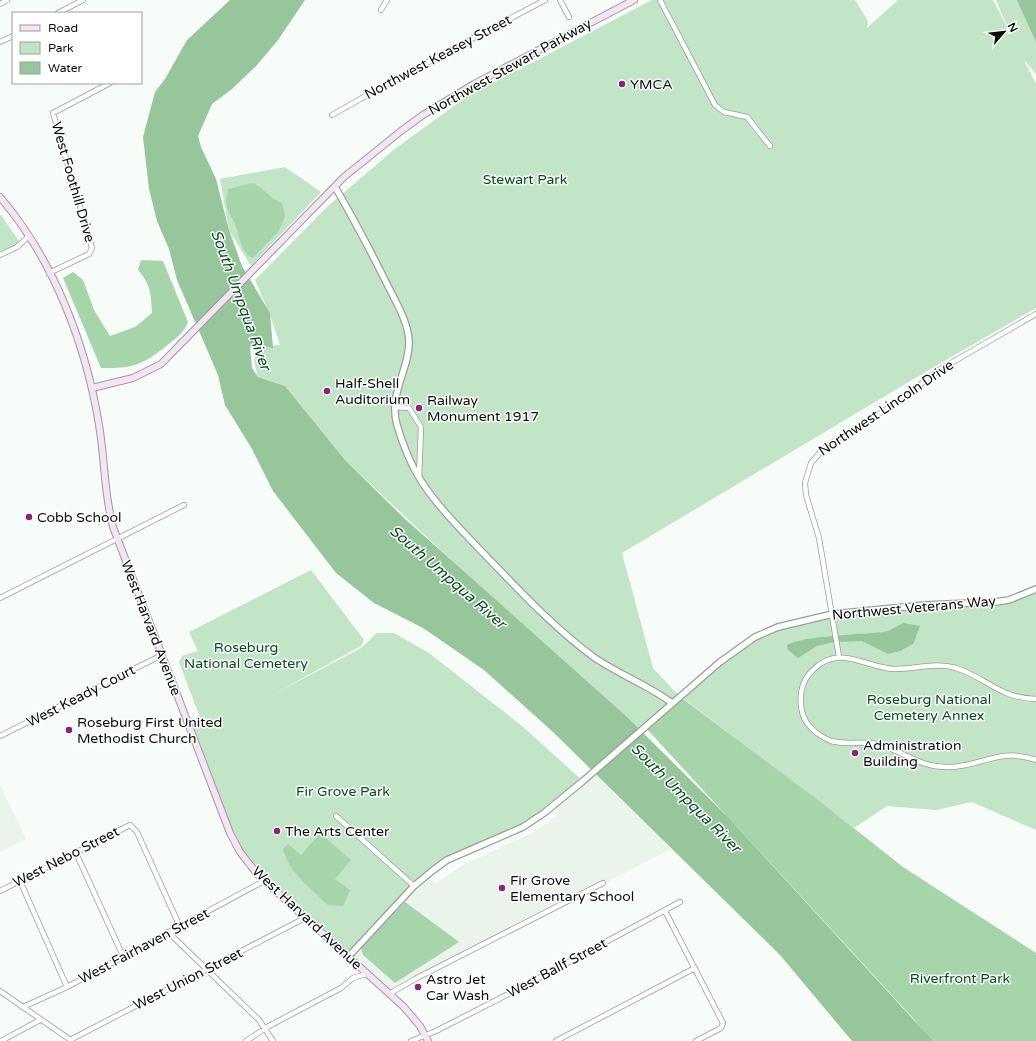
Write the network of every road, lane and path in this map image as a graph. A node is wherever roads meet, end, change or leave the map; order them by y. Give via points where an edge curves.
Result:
1 (7, 0) edge
2 (83, 0) edge
3 (387, 0) edge
4 (545, 0) edge
5 (560, 0) edge
6 (634, 0) edge
7 (660, 0) edge
8 (0, 4) edge
9 (381, 10) dead end
10 (60, 12) edge
11 (569, 17) dead end
12 (12, 36) edge
13 (0, 42) edge
14 (108, 84) edge
15 (332, 115) dead end
16 (770, 146) dead end
17 (335, 187) junction
18 (0, 197) edge
19 (28, 237) junction
20 (0, 255) edge
21 (49, 273) junction
22 (1036, 314) edge
23 (92, 388) junction
24 (395, 406) junction
25 (420, 479) junction
26 (184, 505) dead end
27 (117, 539) junction
28 (1036, 589) edge
29 (0, 598) edge
30 (833, 614) junction
31 (162, 656) junction
32 (839, 657) junction
33 (1036, 699) edge
34 (672, 703) junction
35 (0, 736) edge
36 (1036, 760) edge
37 (336, 816) dead end
38 (76, 853) junction
39 (20, 881) junction
40 (264, 882) junction
41 (603, 883) dead end
42 (414, 886) junction
43 (0, 891) edge
44 (680, 902) dead end
45 (665, 911) junction
46 (305, 918) junction
47 (180, 927) junction
48 (168, 932) junction
49 (123, 956) junction
50 (348, 956) junction
51 (695, 968) junction
52 (206, 969) junction
53 (366, 974) junction
54 (67, 987) junction
55 (0, 991) edge
56 (390, 994) junction
57 (23, 1007) junction
58 (40, 1020) junction
59 (265, 1028) junction
60 (427, 1038) edge
61 (71, 1040) edge
62 (1, 1041) edge
63 (246, 1041) edge
64 (273, 1041) edge
65 (412, 1041) edge
66 (556, 1041) edge
67 (696, 1041) edge

1 - 8 street
2 - 10 street
3 - 9 street
4 - 15 street, Northwest Keasey Street
5 - 11 street
6 - 17 main road, Northwest Stewart Parkway via 440,104 374,152
7 - 16 street via 715,105 724,112 747,117
12 - 13 street
14 - 21 street, West Foothill Drive via 53,114 92,248 89,254
17 - 23 main road, Northwest Stewart Parkway via 168,359 144,373
17 - 24 street via 357,223 408,331 409,342 395,396
18 - 19 main road, West Harvard Avenue
19 - 20 street
19 - 21 main road, West Harvard Avenue
21 - 23 main road, West Harvard Avenue via 76,332
22 - 30 street, Northwest Lincoln Drive via 939,370 904,398 830,444 815,457 808,472 806,495 819,538
23 - 27 main road, West Harvard Avenue via 100,428 107,502
24 - 25 street via 396,424
24 - 25 street via 409,408 420,427
25 - 34 street via 467,536 554,625 595,658
26 - 27 street
27 - 29 street
27 - 31 main road, West Harvard Avenue
28 - 30 street, Northwest Veterans Way via 1009,600 995,602 925,605
30 - 32 street, Northwest Lincoln Drive
30 - 34 street, Northwest Veterans Way via 778,626 755,637 720,662
31 - 35 street, West Keady Court
31 - 40 main road, West Harvard Avenue via 230,833 245,859
32 - 33 street via 890,669 924,665 946,666 973,675 1000,692 1024,699
32 - 36 street via 824,662 812,671 801,692 805,720 823,737 835,742 877,744 916,761 943,767 960,766 1002,756
34 - 42 street, Northwest Veterans Way via 583,781 523,827 447,860
37 - 42 street
38 - 39 street, West Nebo Street
38 - 47 street, West Nebo Street via 126,827 133,827
38 - 49 street
39 - 43 street, West Nebo Street
39 - 54 street
40 - 46 main road, West Harvard Avenue
40 - 47 street, West Fairhaven Street
41 - 56 street
42 - 50 street, Northwest Veterans Way
44 - 45 street, West Ballf Street
45 - 51 street
45 - 60 street, West Ballf Street
46 - 50 main road, West Harvard Avenue
46 - 52 street, West Union Street
47 - 48 street, West Fairhaven Street
48 - 49 street, West Fairhaven Street
48 - 52 street
49 - 54 street, West Fairhaven Street
50 - 53 main road, West Harvard Avenue
51 - 66 street
51 - 67 street via 723,1025
52 - 59 street
52 - 61 street, West Union Street
53 - 56 main road, West Harvard Avenue
53 - 59 street via 353,978 341,988
54 - 57 street, West Fairhaven Street
55 - 57 street
56 - 60 main road, West Harvard Avenue via 410,1013
57 - 58 street
58 - 61 street
58 - 62 street
59 - 63 street
59 - 64 street
60 - 65 street, West Ballf Street

